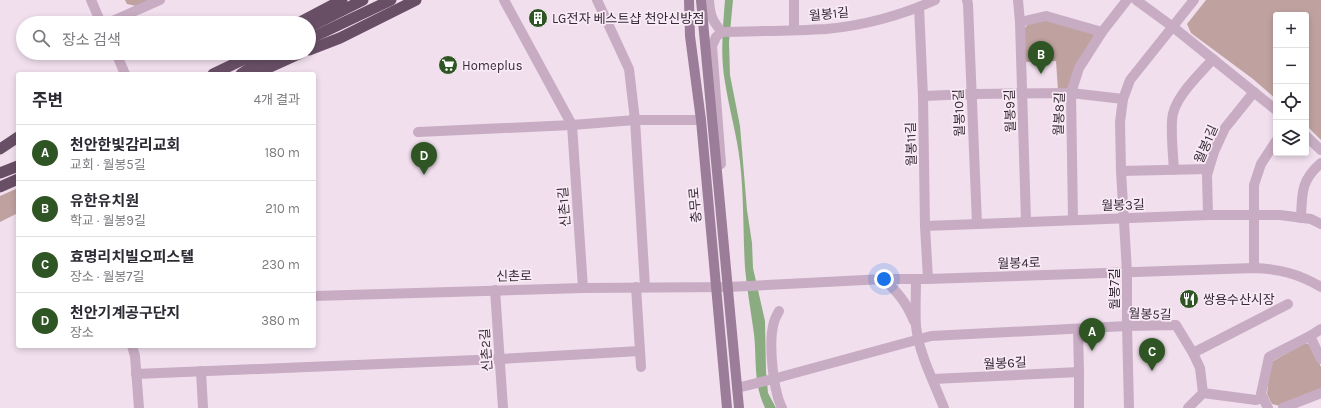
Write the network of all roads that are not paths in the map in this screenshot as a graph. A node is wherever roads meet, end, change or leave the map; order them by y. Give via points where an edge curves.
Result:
1 (91, 0) edge
2 (160, 0) edge
3 (342, 0) edge
4 (363, 0) edge
5 (391, 0) edge
6 (416, 0) edge
7 (504, 0) edge
8 (597, 0) edge
9 (689, 0) edge
10 (701, 0) edge
11 (709, 0) edge
12 (794, 0) edge
13 (935, 0) edge
14 (967, 0) edge
15 (1018, 0) edge
16 (1127, 0) edge
17 (1136, 0) edge
18 (1194, 0) edge
19 (919, 8) junction
20 (98, 16) edge
21 (123, 16) edge
22 (311, 16) edge
23 (1020, 22) junction
24 (316, 24) edge
25 (1173, 27) junction
26 (794, 30) junction
27 (722, 32) junction
28 (1102, 32) junction
29 (316, 36) edge
30 (316, 47) edge
31 (119, 60) edge
32 (239, 60) edge
33 (265, 60) edge
34 (286, 60) edge
35 (1214, 60) junction
36 (125, 72) edge
37 (217, 72) edge
38 (244, 72) edge
39 (259, 72) edge
40 (1254, 92) junction
41 (1071, 93) junction
42 (972, 94) junction
43 (1023, 94) junction
44 (923, 96) junction
45 (1123, 99) junction
46 (1273, 108) edge
47 (635, 120) junction
48 (701, 120) junction
49 (572, 125) junction
50 (418, 132) dead end
51 (16, 138) edge
52 (1309, 139) edge
53 (1273, 146) edge
54 (0, 149) edge
55 (1321, 150) edge
56 (1321, 163) edge
57 (16, 167) edge
58 (1208, 169) junction
59 (1174, 170) junction
60 (1121, 171) junction
61 (0, 173) edge
62 (16, 180) edge
63 (0, 187) edge
64 (720, 206) junction
65 (1208, 215) junction
66 (1254, 215) junction
67 (1124, 218) junction
68 (1300, 218) junction
69 (1073, 220) junction
70 (1026, 222) junction
71 (977, 224) junction
72 (1321, 224) edge
73 (925, 226) junction
74 (1254, 268) junction
75 (1127, 272) junction
76 (916, 279) junction
77 (928, 279) junction
78 (884, 280) junction
79 (715, 286) junction
80 (640, 287) junction
81 (728, 287) junction
82 (1321, 287) edge
83 (583, 288) junction
84 (495, 290) junction
85 (316, 296) edge
86 (1288, 304) dead end
87 (779, 311) dead end
88 (916, 326) junction
89 (1127, 326) junction
90 (1321, 328) edge
91 (1078, 329) junction
92 (1310, 336) junction
93 (918, 340) junction
94 (135, 351) edge
95 (640, 351) junction
96 (1193, 353) junction
97 (1321, 358) edge
98 (500, 359) junction
99 (641, 367) dead end
100 (201, 371) junction
101 (1079, 372) junction
102 (136, 374) junction
103 (771, 379) junction
104 (933, 379) junction
105 (737, 388) junction
106 (1203, 393) junction
107 (1321, 393) edge
108 (1263, 398) junction
109 (1193, 406) edge
110 (139, 408) edge
111 (203, 408) edge
112 (503, 408) edge
113 (727, 408) edge
114 (739, 408) edge
115 (782, 408) edge
116 (944, 408) edge
117 (1079, 408) edge
118 (1129, 408) edge
119 (1268, 408) edge
120 (1283, 408) edge

1 - 20 street
2 - 21 street
3 - 22 highway
4 - 24 highway
5 - 29 highway
6 - 30 highway
7 - 49 street, 신촌1길
8 - 47 street via 629,69
9 - 48 main road, 충무로 via 690,36
10 - 64 main road, 충무로
11 - 27 street via 710,14
12 - 26 street
13 - 19 street, 월봉1길
14 - 42 street, 월봉10길
15 - 23 street, 월봉9길
16 - 28 street, 월봉8길
17 - 25 street
18 - 25 street, 월봉7길
19 - 26 street, 월봉1길 via 868,22 827,29
19 - 44 street, 월봉11길
23 - 28 street via 1046,16
23 - 43 street, 월봉9길
25 - 35 street
25 - 45 street, 월봉7길 via 1130,80
26 - 27 street, 월봉1길
27 - 64 street via 712,46 720,147
28 - 41 street, 월봉8길 via 1079,68
31 - 36 street
32 - 37 highway
33 - 38 highway
34 - 39 highway
35 - 40 street
35 - 59 street, 월봉1길 via 1178,102 1172,119
40 - 46 street
40 - 58 street, 월봉1길 via 1226,128
41 - 43 street
41 - 45 street
41 - 69 street, 월봉8길
42 - 43 street
42 - 44 street
42 - 71 street, 월봉10길
43 - 70 street, 월봉9길
44 - 73 street, 월봉11길
45 - 60 street, 월봉7길 via 1120,122
47 - 48 street
47 - 49 street
47 - 80 street
48 - 79 main road, 충무로
49 - 50 street
49 - 83 street, 신촌1길
51 - 54 highway
52 - 55 street
53 - 66 street via 1261,164 1254,184
56 - 68 street via 1305,183
57 - 61 highway
58 - 59 street
58 - 65 street, 월봉1길
59 - 60 street
60 - 67 street, 월봉7길
62 - 63 highway
64 - 81 main road, 충무로
65 - 66 street, 월봉3길
65 - 67 street, 월봉3길
66 - 68 street, 월봉3길
66 - 74 street
67 - 69 street, 월봉3길
67 - 75 street, 월봉7길
68 - 72 street, 월봉3길 via 1311,219
69 - 70 street, 월봉3길
70 - 71 street, 월봉3길
71 - 73 street, 월봉3길
73 - 77 street, 월봉11길
74 - 75 street, 월봉4로
74 - 82 street, 월봉4로 via 1284,271
75 - 77 street, 월봉4로
75 - 89 street, 월봉7길
76 - 77 street, 월봉4로
76 - 78 street, 월봉4로
76 - 88 street
78 - 81 street, 월봉4로
78 - 88 street via 900,294
79 - 80 street, 신촌로
79 - 81 street, 월봉4로
79 - 113 main road, 충무로
80 - 83 street, 신촌로
80 - 95 street
81 - 105 main road, 충무로
83 - 84 street, 신촌로
84 - 85 street, 신촌로
84 - 98 street, 신촌2길
86 - 96 street
87 - 103 street via 772,336
88 - 93 street
89 - 91 street, 월봉5길
89 - 96 street, 월봉5길 via 1176,325
89 - 118 street, 월봉7길
90 - 92 street
91 - 93 street, 월봉5길 via 931,336
91 - 101 street
92 - 97 street
92 - 108 street via 1269,357 1261,394
93 - 103 street, 월봉5길
93 - 104 street
94 - 102 street
95 - 98 street
95 - 99 street
96 - 106 street, 월봉5길 via 1200,368
98 - 100 street
98 - 112 street, 신촌2길
100 - 102 street
100 - 111 street
101 - 104 street, 월봉6길
101 - 117 street
102 - 110 street
103 - 105 street, 월봉5길
103 - 115 street
104 - 116 street
105 - 114 main road, 충무로
106 - 108 street via 1256,400
106 - 109 street
107 - 120 street
108 - 119 street

